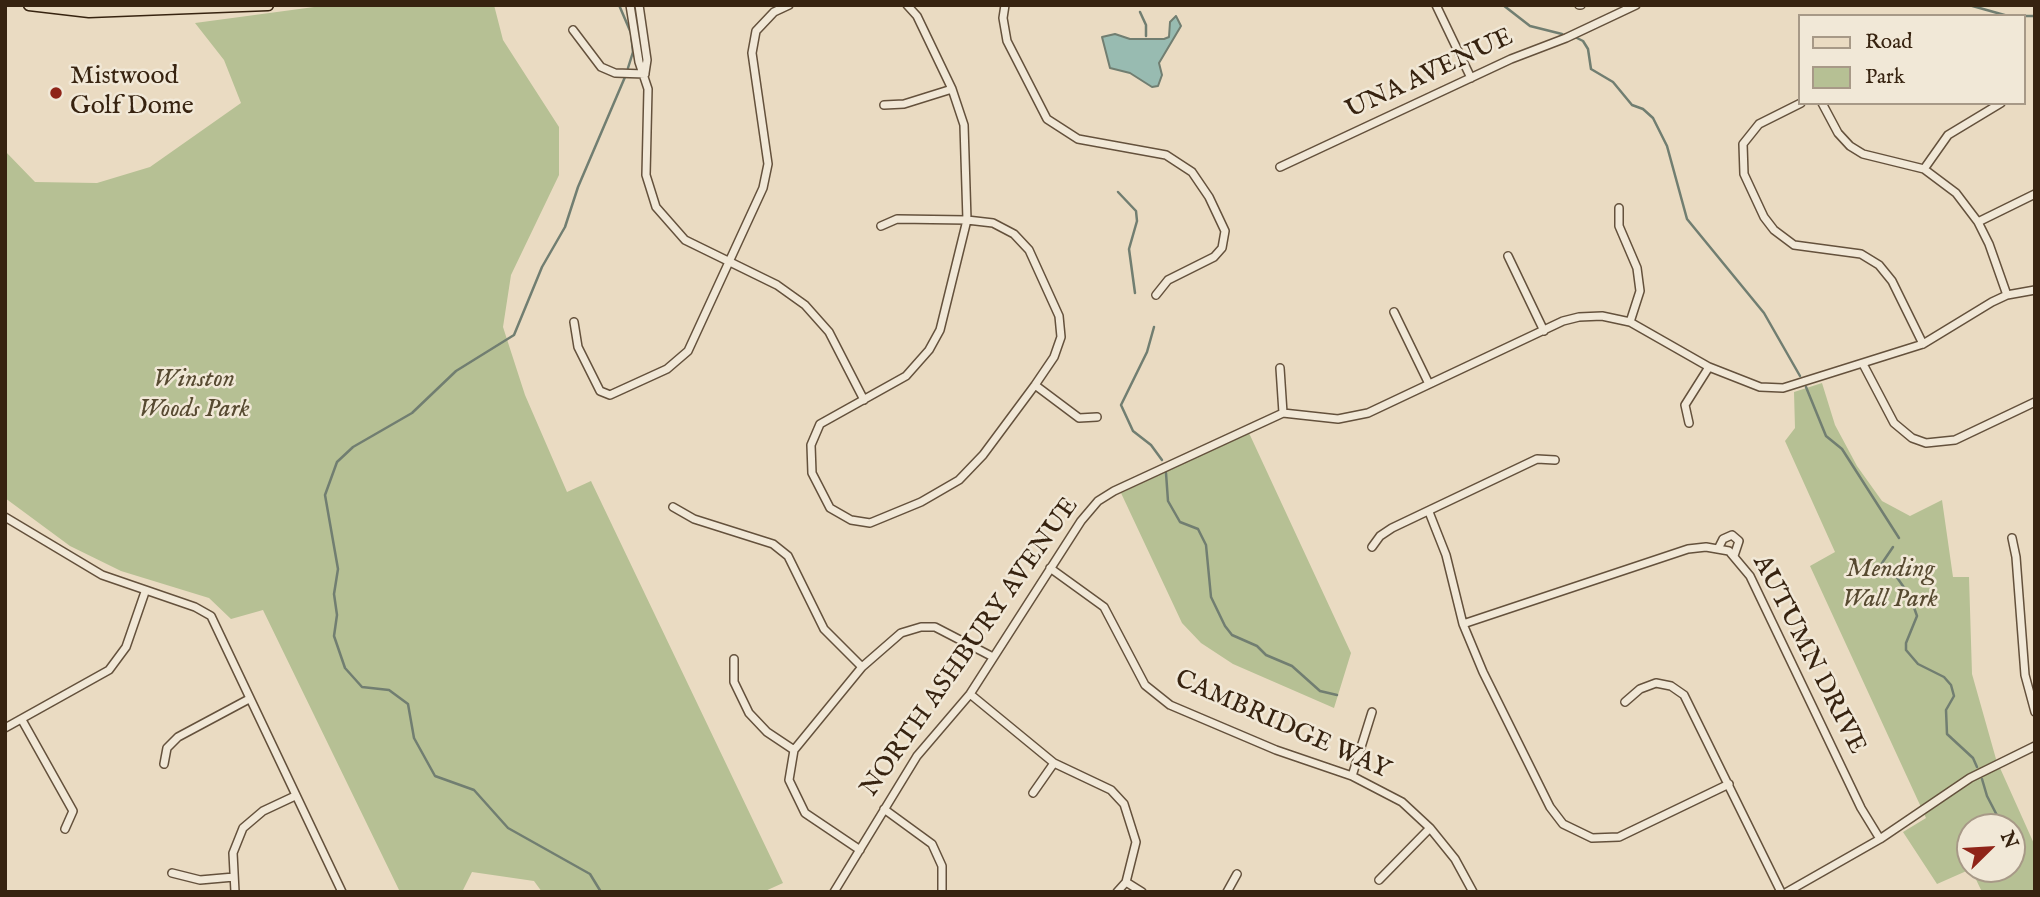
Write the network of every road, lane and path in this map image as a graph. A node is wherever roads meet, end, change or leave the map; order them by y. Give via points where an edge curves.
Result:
1 (29, 5) edge
2 (268, 5) edge
3 (630, 5) edge
4 (639, 5) edge
5 (789, 5) edge
6 (907, 5) edge
7 (1005, 5) edge
8 (1436, 5) edge
9 (1636, 5) edge
10 (573, 30) dead end
11 (645, 74) junction
12 (1471, 78) junction
13 (952, 89) junction
14 (1798, 104) edge
15 (884, 105) dead end
16 (1823, 105) edge
17 (1998, 105) edge
18 (1280, 167) dead end
19 (1924, 169) junction
20 (2035, 194) edge
21 (1619, 208) dead end
22 (967, 220) junction
23 (1978, 222) junction
24 (881, 226) dead end
25 (1508, 256) dead end
26 (729, 261) junction
27 (2035, 290) edge
28 (1156, 295) dead end
29 (2007, 295) junction
30 (1394, 312) dead end
31 (574, 322) dead end
32 (1630, 322) junction
33 (1544, 331) junction
34 (1923, 344) junction
35 (1863, 363) junction
36 (1709, 367) junction
37 (1280, 368) dead end
38 (1429, 384) junction
39 (1035, 385) junction
40 (864, 400) junction
41 (2035, 402) edge
42 (1283, 413) junction
43 (1097, 417) dead end
44 (1689, 423) dead end
45 (1555, 460) dead end
46 (673, 507) dead end
47 (1429, 512) junction
48 (5, 517) edge
49 (2012, 538) dead end
50 (1372, 547) dead end
51 (1718, 549) junction
52 (1734, 556) junction
53 (1050, 568) junction
54 (145, 592) junction
55 (1463, 624) junction
56 (993, 657) junction
57 (734, 659) dead end
58 (862, 667) junction
59 (970, 694) junction
60 (249, 699) junction
61 (1625, 702) dead end
62 (1372, 712) dead end
63 (2035, 712) edge
64 (22, 720) junction
65 (5, 728) edge
66 (2035, 746) edge
67 (794, 750) junction
68 (1054, 762) junction
69 (164, 764) dead end
70 (1352, 776) junction
71 (1729, 784) junction
72 (1033, 793) dead end
73 (295, 796) junction
74 (884, 809) junction
75 (1430, 828) junction
76 (65, 829) dead end
77 (1880, 839) junction
78 (860, 850) junction
79 (172, 873) dead end
80 (1237, 874) dead end
81 (234, 877) junction
82 (1379, 880) dead end
83 (1126, 882) junction
84 (235, 892) edge
85 (342, 892) edge
86 (834, 892) edge
87 (942, 892) edge
88 (1117, 892) edge
89 (1142, 892) edge
90 (1227, 892) edge
91 (1473, 892) edge
92 (1781, 892) edge
93 (1787, 892) edge

1 - 2 main road via 89,12
3 - 11 street
4 - 11 street via 648,60
5 - 26 street via 774,12 756,32 752,53 768,164 763,188
6 - 13 street via 917,16
7 - 28 street via 1007,41 1047,119 1077,139 1166,155 1192,172 1209,197 1225,231 1222,248 1214,257 1168,281
8 - 12 street
9 - 12 street, UNA AVENUE
10 - 11 street via 601,67 615,73
11 - 26 street via 650,113 646,175 656,207 685,240
12 - 18 street, UNA AVENUE
13 - 15 street via 904,104
13 - 22 street via 964,124
14 - 34 street via 1759,124 1743,144 1744,174 1764,217 1794,245 1861,254 1879,265 1892,281
16 - 19 street via 1850,146 1863,154
17 - 19 street via 1948,135
19 - 23 street via 1956,192
20 - 23 street
21 - 32 street via 1619,226 1637,268 1640,291
22 - 24 street via 897,219
22 - 39 street via 993,223 1014,234 1028,250 1059,316 1061,337
22 - 40 street via 940,330 929,350 906,376
23 - 29 street
25 - 33 street
26 - 31 street via 688,351 667,369 610,395 600,391 578,346
26 - 40 street via 777,285 805,306 829,332
27 - 29 street
29 - 34 street
30 - 38 street
32 - 33 street via 1588,316
32 - 36 street
33 - 38 street
34 - 35 street
35 - 36 street via 1783,388 1760,387
35 - 41 street via 1894,423 1926,443 1955,440
36 - 44 street via 1685,405
37 - 42 street
38 - 42 street via 1349,418
39 - 40 street via 983,456 959,480 870,523 851,520 830,508 812,473 811,445 820,425
39 - 43 street via 1079,418
42 - 53 street, NORTH ASHBURY AVENUE via 1106,495 1081,521
45 - 47 street via 1537,459
46 - 58 street via 694,520 773,544 788,556 824,629
47 - 50 street via 1386,531
47 - 55 street via 1446,555
48 - 54 street via 80,565
49 - 63 street via 2025,675
51 - 52 street, AUTUMN DRIVE
51 - 52 street via 1723,539 1732,535 1739,541
51 - 55 street, AUTUMN DRIVE via 1688,549
52 - 77 street, AUTUMN DRIVE via 1750,576
53 - 56 street, NORTH ASHBURY AVENUE
53 - 70 street, CAMBRIDGE WAY via 1104,607 1145,685 1170,705
54 - 60 street via 211,616
54 - 64 street via 119,659 109,670
55 - 71 street via 1550,807 1572,831 1592,838 1619,837
56 - 58 street via 950,632 921,627 901,633
56 - 59 street, NORTH ASHBURY AVENUE
57 - 67 street via 734,682 749,713
58 - 67 street
59 - 68 street
59 - 74 street, NORTH ASHBURY AVENUE via 925,745
60 - 69 street via 178,737 167,748
60 - 73 street
61 - 71 street via 1651,684 1663,683 1681,691
62 - 70 street
64 - 65 street
64 - 76 street via 73,811
66 - 77 street via 1969,778
67 - 78 street via 789,780 805,813
68 - 72 street
68 - 83 street via 1111,790 1124,804 1136,842
70 - 75 street, CAMBRIDGE WAY via 1402,802
71 - 92 street
73 - 81 street via 263,811 243,828 234,848
73 - 85 street
74 - 78 street, NORTH ASHBURY AVENUE
74 - 87 street via 932,844 942,866
75 - 82 street
75 - 91 street, CAMBRIDGE WAY
77 - 93 street
78 - 86 street, NORTH ASHBURY AVENUE
79 - 81 street via 200,880
80 - 90 street
81 - 84 street
83 - 88 street
83 - 89 street

